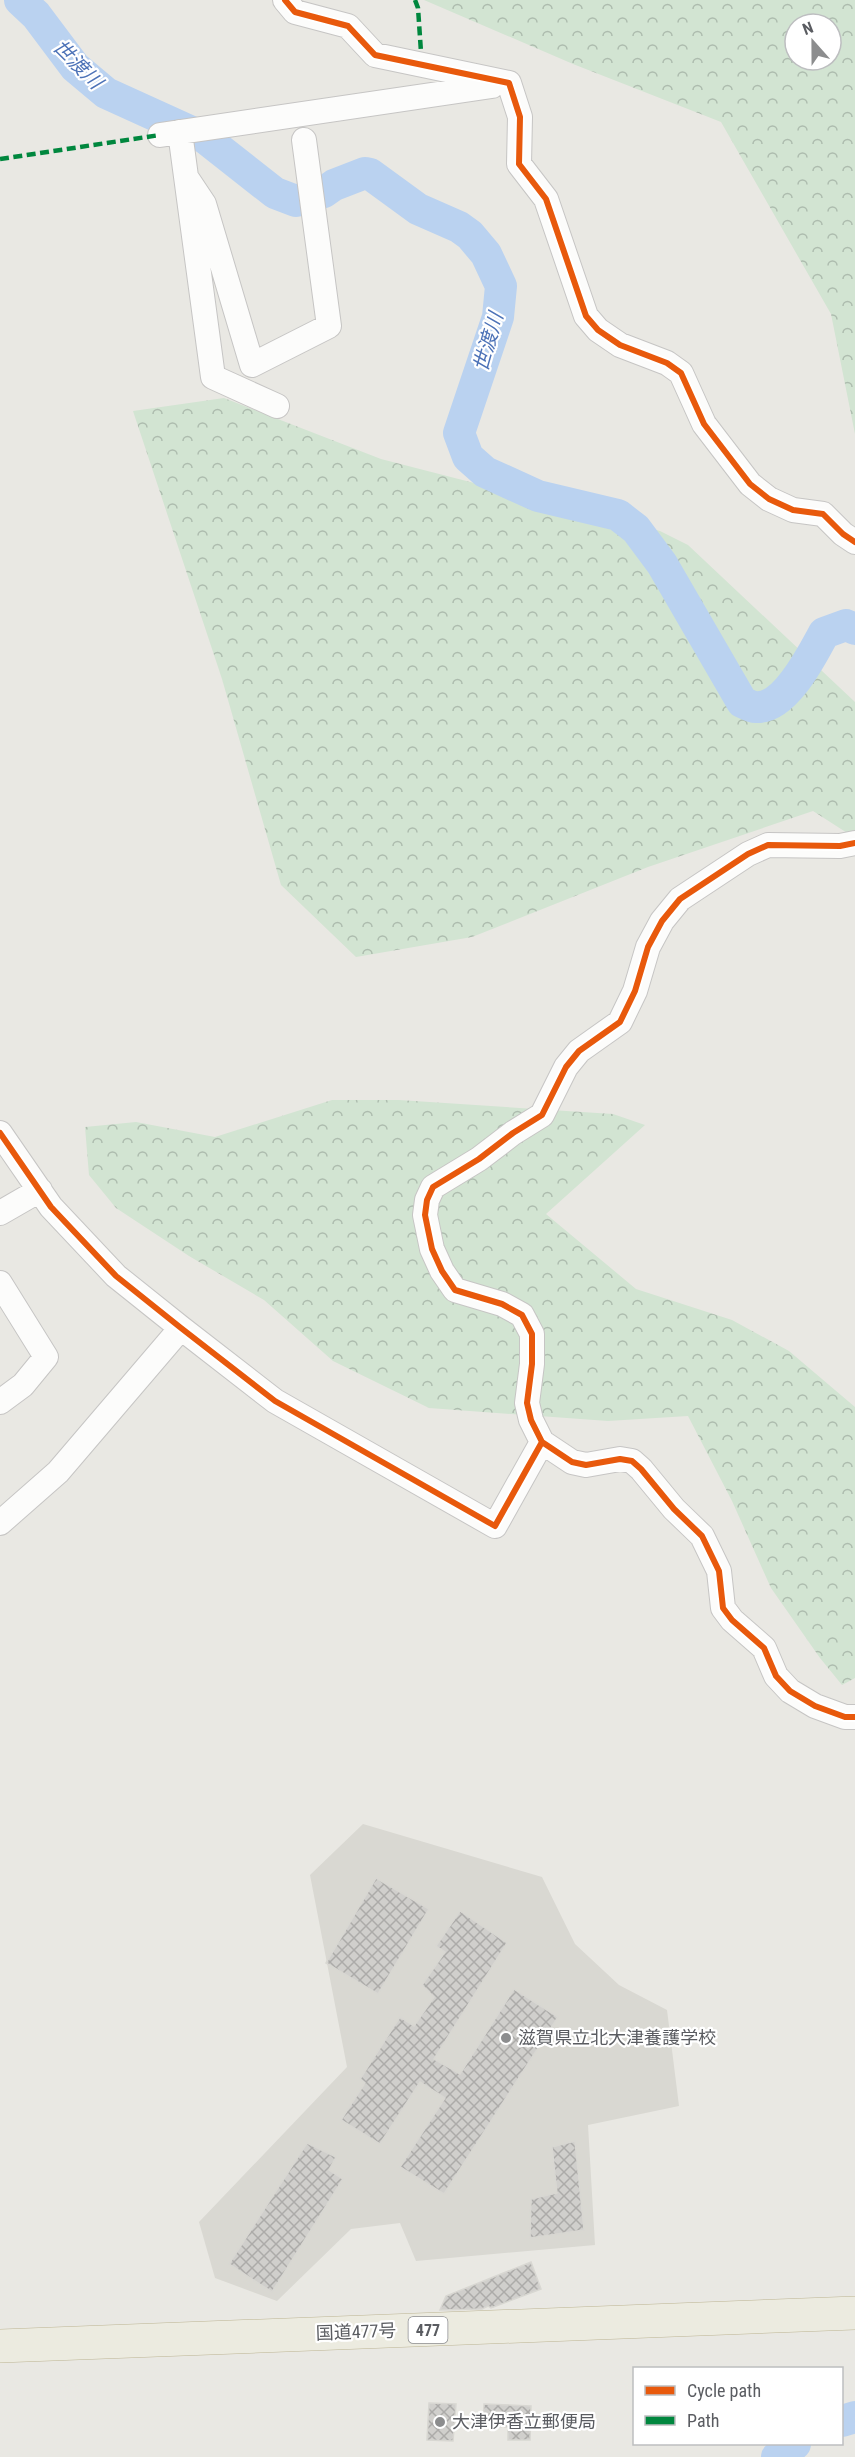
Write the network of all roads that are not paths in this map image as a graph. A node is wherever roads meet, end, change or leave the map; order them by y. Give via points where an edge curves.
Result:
1 (285, 0) edge
2 (509, 84) junction
3 (304, 140) dead end
4 (186, 177) junction
5 (277, 406) dead end
6 (855, 542) edge
7 (855, 843) edge
8 (0, 1132) edge
9 (40, 1191) junction
10 (0, 1213) edge
11 (0, 1283) edge
12 (181, 1328) junction
13 (0, 1402) edge
14 (542, 1442) junction
15 (0, 1523) edge
16 (855, 1717) edge
17 (855, 2313) edge
18 (0, 2346) edge

1 - 2 street via 295,12 348,26 375,55
2 - 4 street via 170,133
2 - 6 street via 520,117 519,164 546,199 586,316 620,345 667,363 681,373 704,424 750,484 769,499 793,510 823,514
3 - 4 street via 329,326 252,365 204,204
4 - 5 street via 213,377
7 - 14 street via 768,846 748,854 680,899 648,947 635,991 620,1022 579,1051 566,1067 542,1115 433,1187 425,1215 432,1249 442,1271 455,1290 502,1304 522,1315 532,1334 527,1403
8 - 9 street
9 - 10 street
9 - 12 street via 116,1276
11 - 13 street via 46,1357 23,1385
12 - 14 street via 275,1401 495,1526
12 - 15 street via 58,1472
14 - 16 street via 579,1464 632,1461 702,1536 719,1571 723,1608 764,1648 776,1677 815,1706 845,1718
17 - 18 highway, 国道477号 / 477

